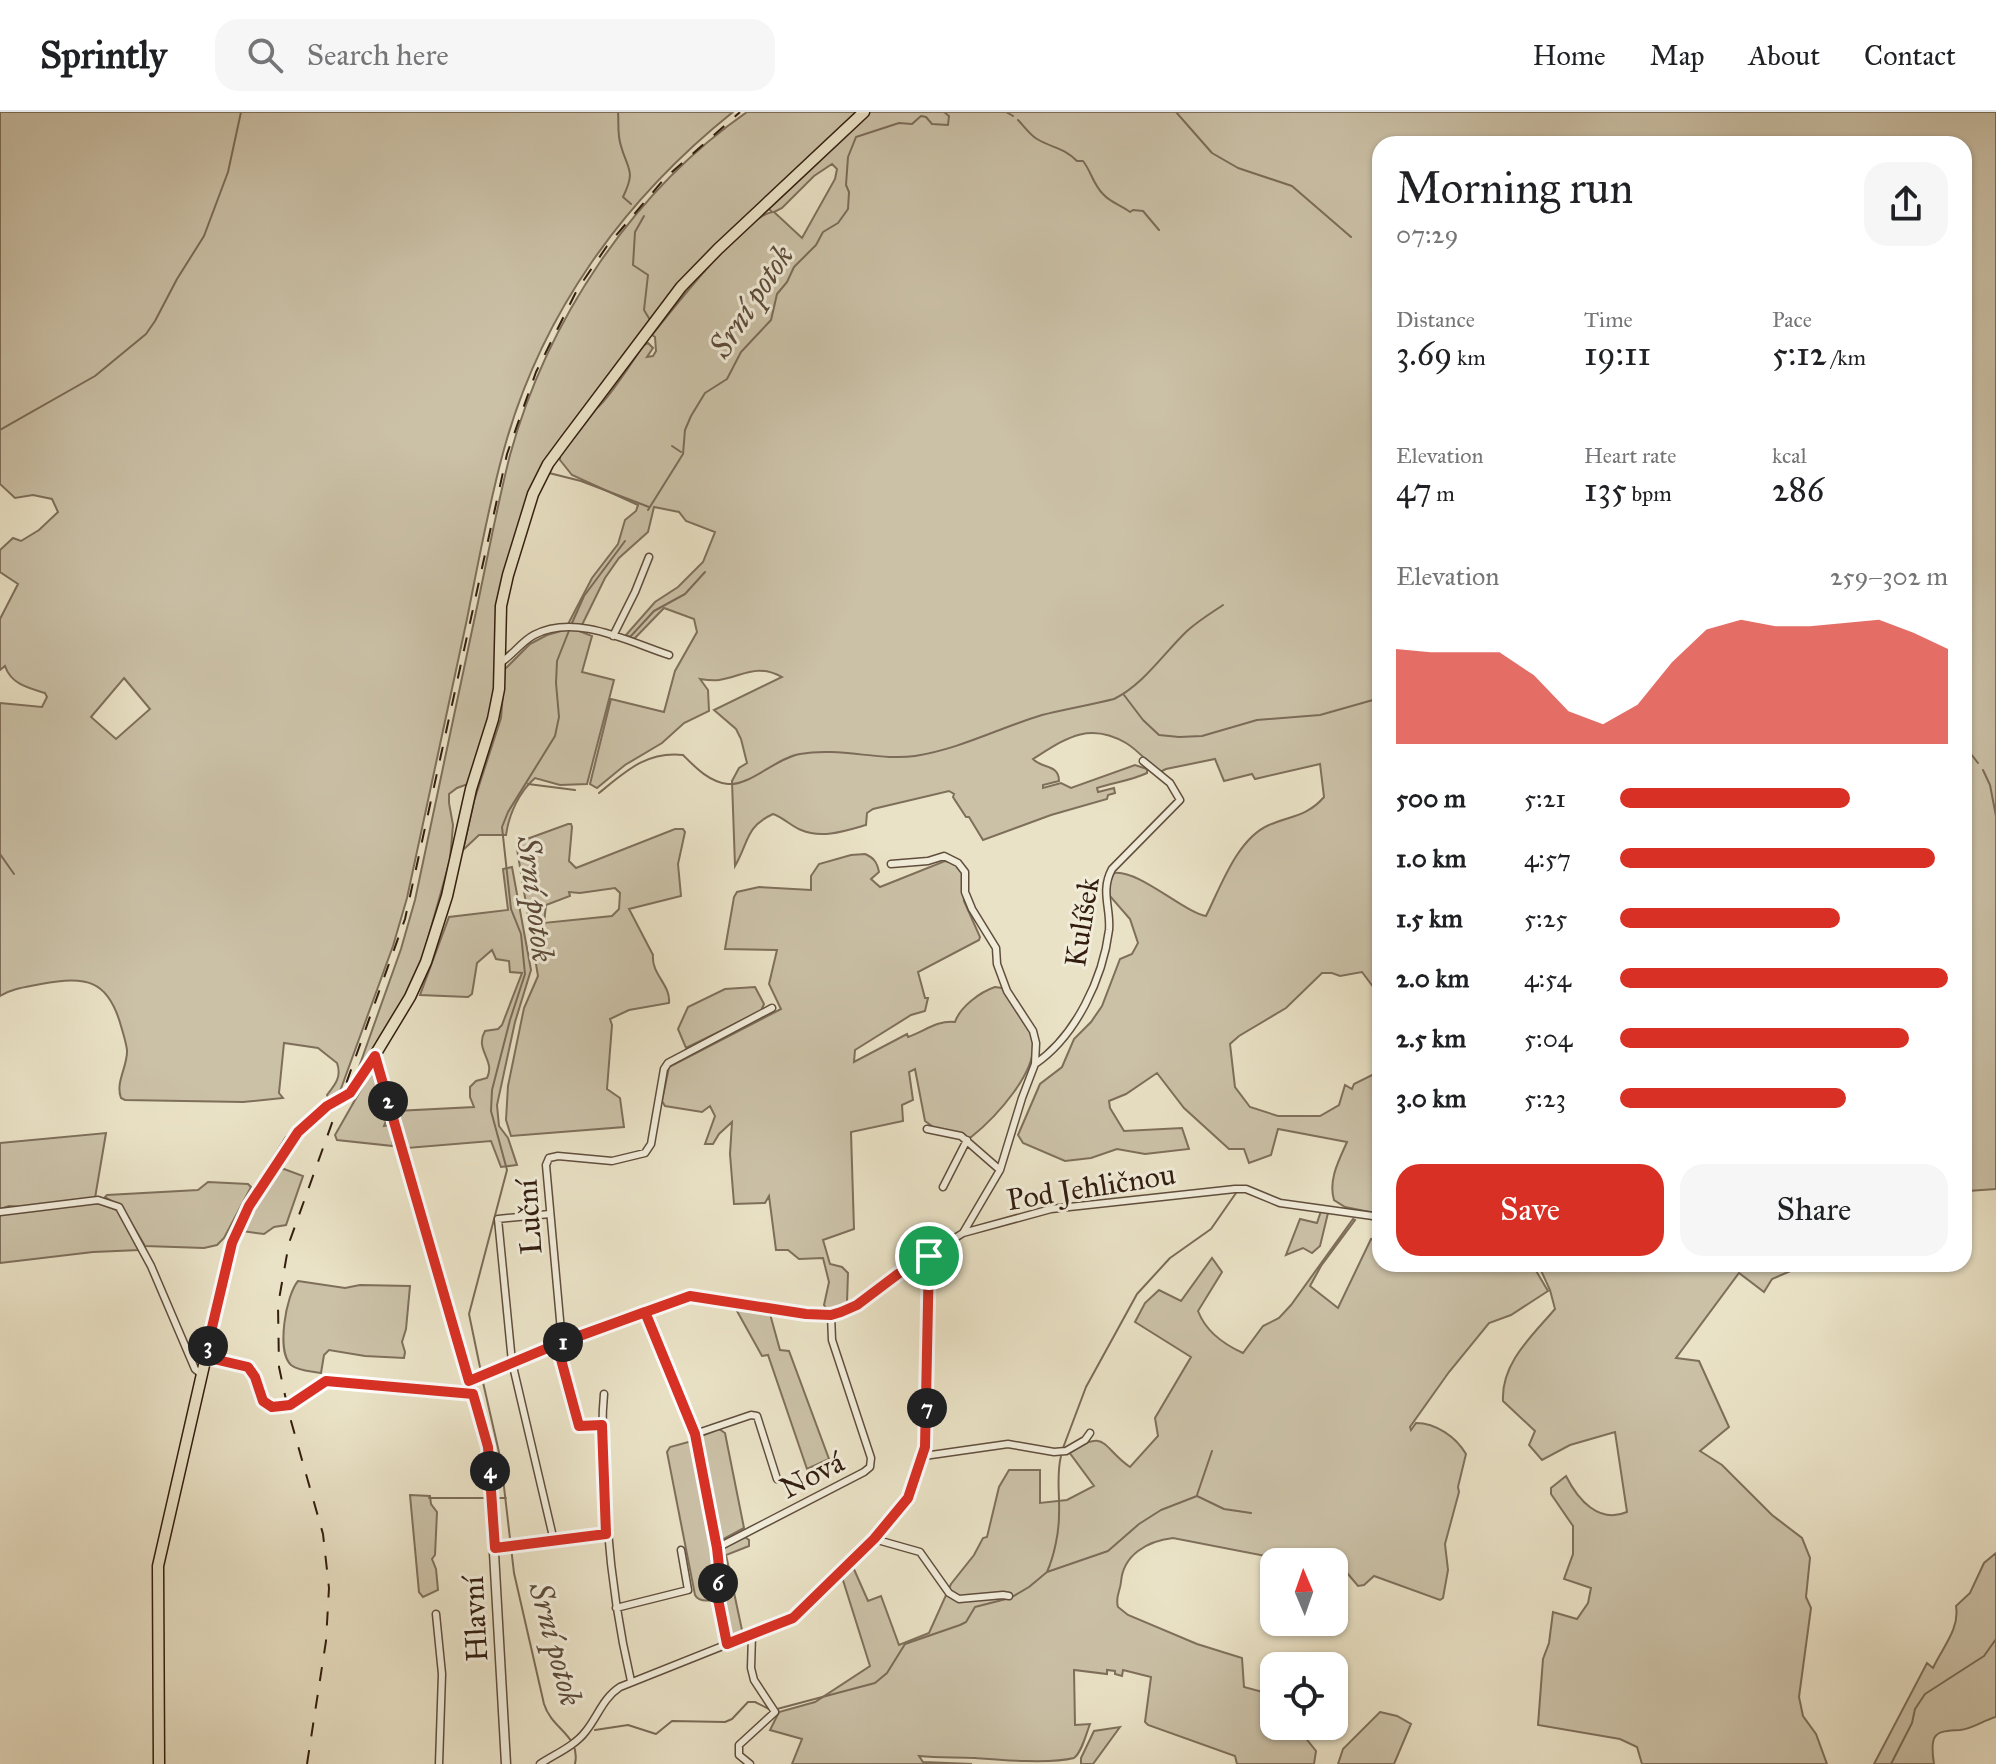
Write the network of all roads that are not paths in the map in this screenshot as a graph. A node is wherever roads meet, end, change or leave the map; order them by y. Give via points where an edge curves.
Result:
1 (864, 112) edge
2 (649, 557) dead end
3 (613, 636) junction
4 (669, 655) dead end
5 (500, 663) junction
6 (1143, 761) dead end
7 (891, 864) dead end
8 (772, 1008) dead end
9 (375, 1056) junction
10 (1035, 1064) junction
11 (927, 1129) dead end
12 (967, 1140) junction
13 (1000, 1170) junction
14 (943, 1187) dead end
15 (0, 1212) edge
16 (550, 1214) junction
17 (1372, 1216) edge
18 (963, 1233) junction
19 (929, 1256) junction
20 (645, 1312) junction
21 (831, 1315) junction
22 (558, 1344) junction
23 (205, 1357) junction
24 (512, 1362) junction
25 (201, 1374) junction
26 (469, 1381) junction
27 (473, 1394) junction
28 (604, 1394) dead end
29 (602, 1425) junction
30 (1090, 1433) dead end
31 (695, 1434) junction
32 (924, 1456) junction
33 (777, 1479) dead end
34 (606, 1534) junction
35 (874, 1539) junction
36 (554, 1541) junction
37 (495, 1548) junction
38 (717, 1548) junction
39 (681, 1550) dead end
40 (1009, 1596) dead end
41 (616, 1608) junction
42 (436, 1614) dead end
43 (752, 1635) junction
44 (727, 1644) junction
45 (631, 1681) junction
46 (159, 1764) edge
47 (439, 1764) edge
48 (506, 1764) edge
49 (540, 1764) edge
50 (750, 1764) edge

1 - 5 main road via 681,287 548,464 508,575 501,606
2 - 3 street
3 - 4 street
3 - 5 street via 570,627 548,629
5 - 9 main road via 493,719 437,930 413,991
6 - 10 street, Kulíšek via 1170,783 1180,800 1112,869 1104,894 1109,928 1093,989 1063,1036
7 - 10 street, Kulíšek via 944,856 965,872 965,892 996,948 1007,991 1033,1031
8 - 16 street, Luční via 668,1063 645,1153 612,1161 549,1158
9 - 23 main road via 350,1093 298,1132 249,1206 232,1243
9 - 26 street, Hlavní
10 - 13 street, Kulíšek
11 - 12 street
12 - 13 street
12 - 14 street
13 - 18 street, Kulíšek
15 - 25 street via 98,1200 119,1207
16 - 22 street, Luční
16 - 24 street via 498,1219
17 - 18 street, Pod Jehličnou via 1280,1203 1235,1189 1051,1209
18 - 19 street, Pod Jehličnou
19 - 21 street, Pod Jehličnou via 857,1305
19 - 32 street
20 - 21 street via 690,1296
20 - 22 street
20 - 31 street
21 - 38 street, Nová via 832,1340 870,1467
22 - 24 street
22 - 29 street, Luční via 579,1426
23 - 25 main road
23 - 27 street via 248,1367 263,1401 272,1407 290,1405 326,1381
24 - 26 street
24 - 36 street
25 - 46 main road via 158,1566
26 - 27 street, Hlavní
27 - 37 street, Hlavní via 488,1447
28 - 29 street
29 - 34 street
30 - 32 street via 1066,1451 1008,1444
31 - 33 street via 757,1416
31 - 38 street
32 - 35 street via 908,1498
34 - 36 street
34 - 41 street
35 - 40 street via 920,1552 959,1599
35 - 43 street via 793,1618
36 - 37 street
37 - 48 street, Hlavní
38 - 44 street via 718,1599
39 - 41 street via 688,1590
41 - 45 street
42 - 47 street via 442,1674
43 - 44 street
43 - 50 street via 752,1674 775,1712 739,1745 739,1755
44 - 45 street
45 - 49 street via 612,1692 574,1743

